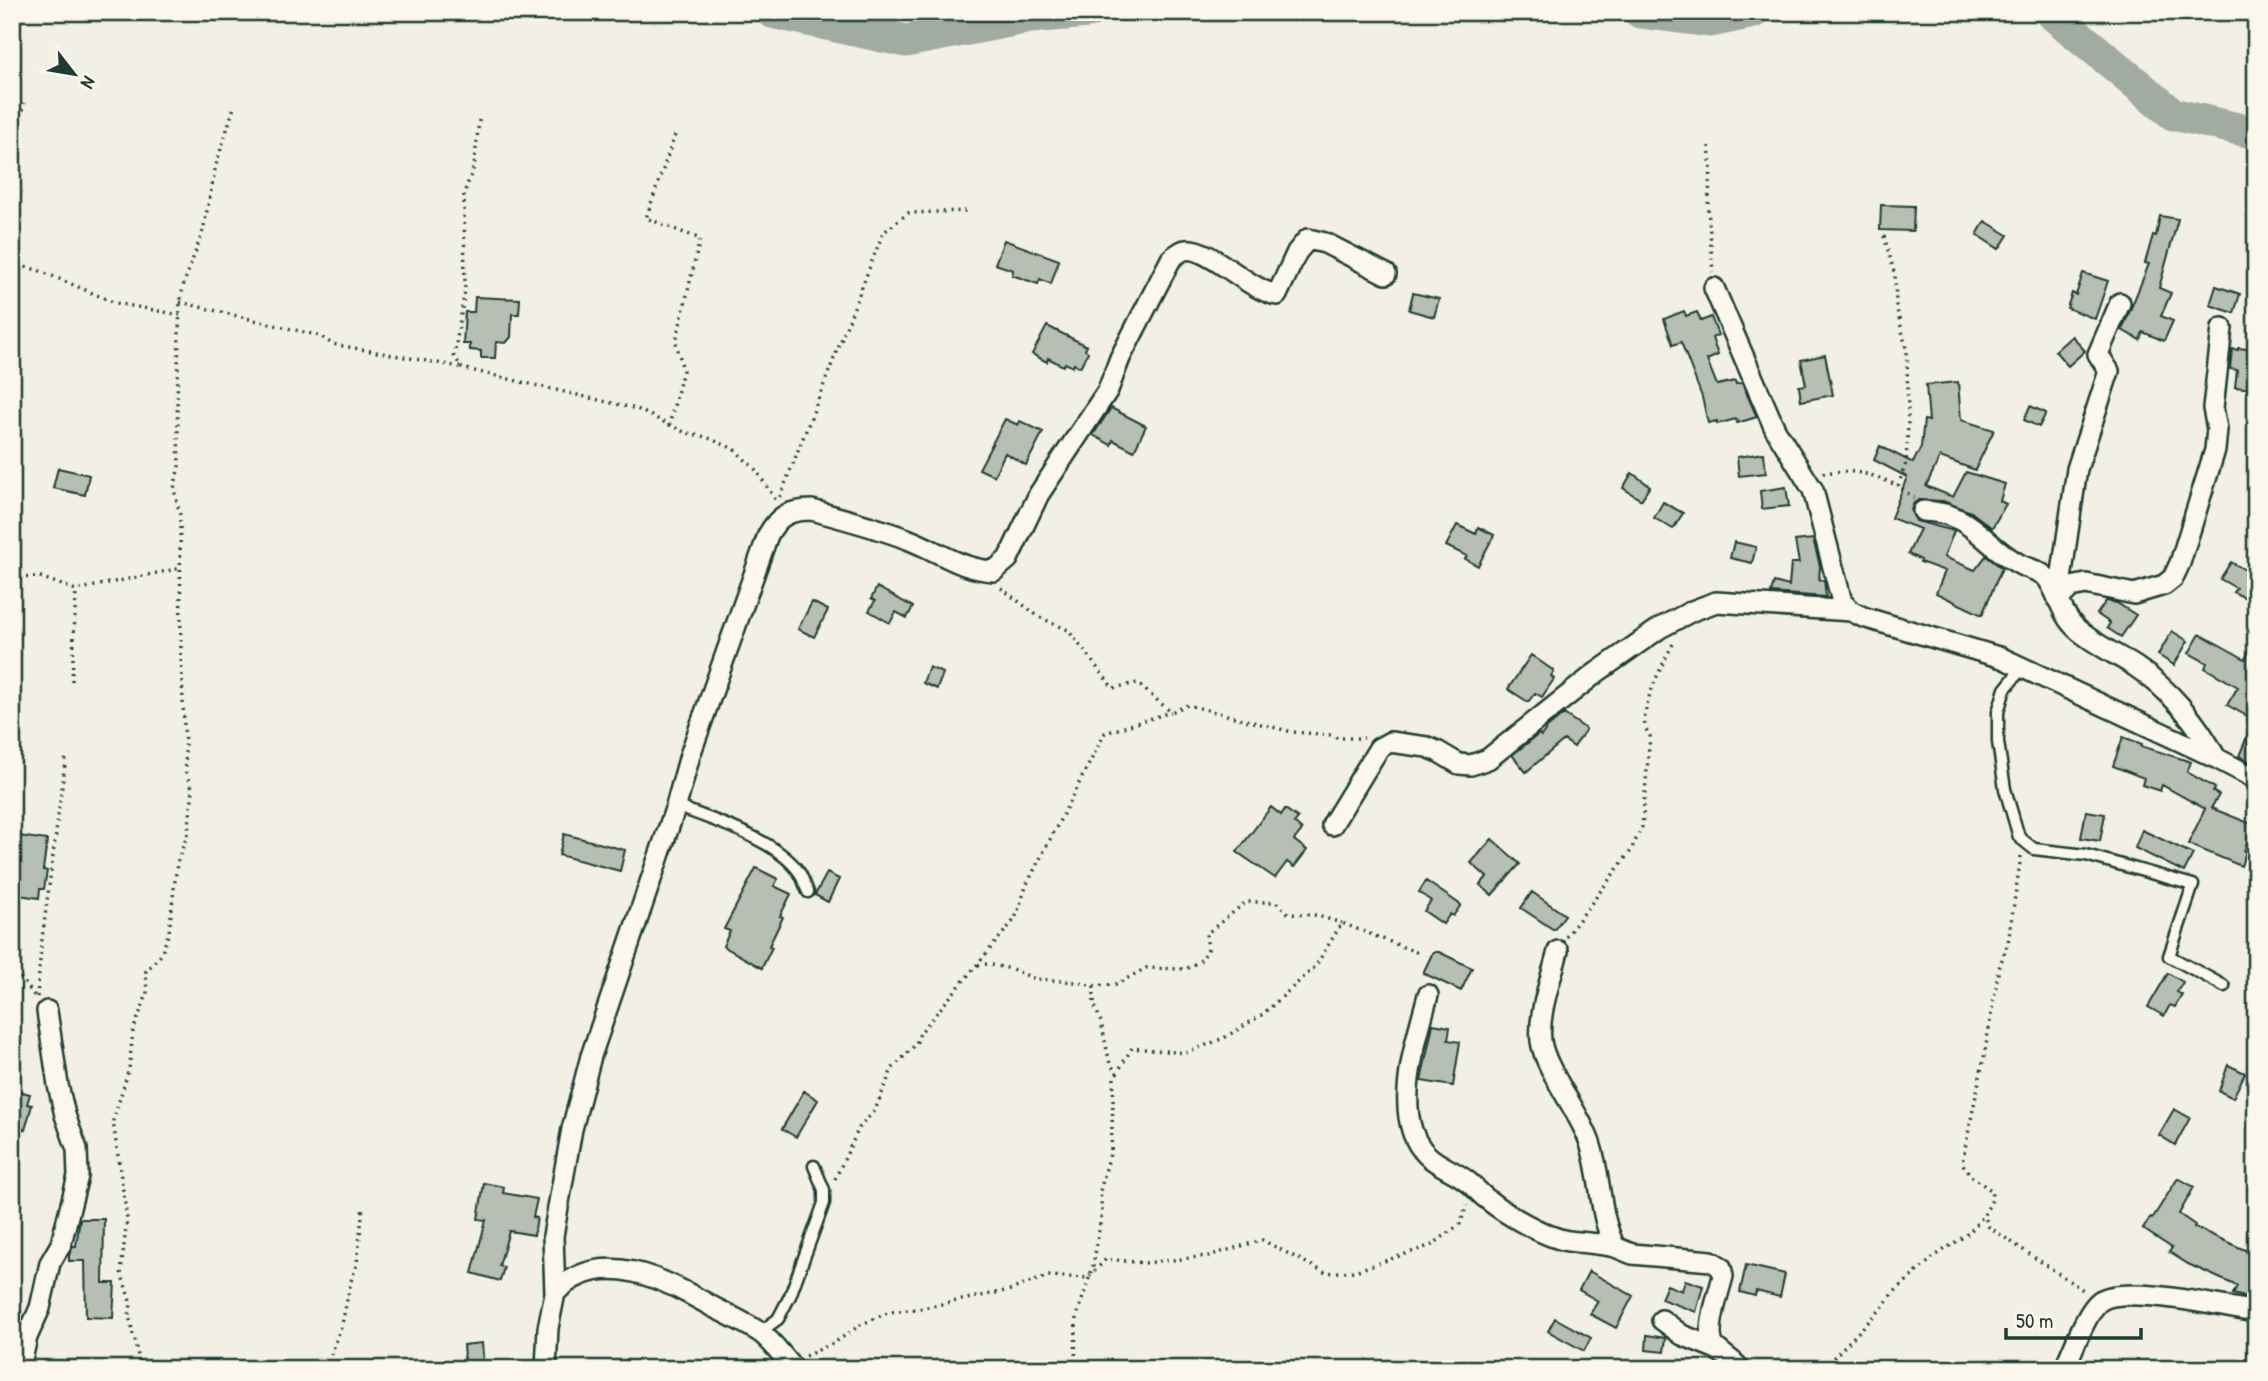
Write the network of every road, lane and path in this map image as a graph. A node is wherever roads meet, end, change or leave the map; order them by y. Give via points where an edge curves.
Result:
1 (24, 103) dead end
2 (233, 107) dead end
3 (479, 120) dead end
4 (676, 132) dead end
5 (1709, 146) dead end
6 (12, 173) edge
7 (968, 211) dead end
8 (1884, 236) dead end
9 (12, 264) edge
10 (1386, 274) dead end
11 (1714, 288) joint
12 (180, 302) junction
13 (2120, 303) dead end
14 (180, 315) junction
15 (2222, 328) dead end
16 (462, 368) junction
17 (669, 426) junction
18 (1805, 475) junction
19 (1898, 486) junction
20 (1923, 511) joint
21 (181, 568) junction
22 (995, 571) junction
23 (12, 578) edge
24 (76, 590) junction
25 (2058, 600) junction
26 (1692, 611) junction
27 (1851, 611) junction
28 (2024, 667) junction
29 (72, 681) dead end
30 (1171, 712) junction
31 (1390, 742) junction
32 (66, 756) dead end
33 (2216, 758) junction
34 (2256, 779) edge
35 (676, 806) junction
36 (1332, 825) dead end
37 (2019, 837) junction
38 (808, 892) dead end
39 (1342, 923) junction
40 (1558, 951) joint
41 (1421, 954) dead end
42 (977, 965) junction
43 (12, 966) edge
44 (1094, 986) junction
45 (2224, 986) dead end
46 (1428, 995) dead end
47 (42, 1005) junction
48 (1118, 1074) junction
49 (814, 1166) dead end
50 (1474, 1187) junction
51 (824, 1203) junction
52 (363, 1206) dead end
53 (1984, 1215) junction
54 (1615, 1247) junction
55 (1088, 1278) junction
56 (555, 1293) junction
57 (2100, 1301) junction
58 (2256, 1312) edge
59 (1662, 1320) dead end
60 (760, 1332) junction
61 (1717, 1349) junction
62 (791, 1366) edge
63 (20, 1369) edge
64 (141, 1369) edge
65 (331, 1369) edge
66 (546, 1369) edge
67 (1075, 1369) edge
68 (1740, 1369) edge
69 (1825, 1369) edge
70 (2064, 1369) edge

1 - 6 path
2 - 12 path via 203,231
3 - 16 path via 474,167 464,193 465,290 454,356
4 - 17 path via 646,218 700,239 676,342 683,370
5 - 11 path
7 - 17 path via 908,213 883,233 777,503 757,470 734,449
8 - 19 path via 1907,352 1906,463
9 - 14 path via 38,270 116,303
10 - 22 street via 1308,239 1277,295 1263,293 1198,250 1183,250 1171,259 1108,390 1040,494 1008,559
11 - 18 street via 1775,429
12 - 14 path
12 - 16 path via 320,335 332,344
13 - 25 street via 2098,354 2109,371 2077,469
14 - 21 path via 179,467 174,489 180,515
15 - 25 street via 2213,408 2215,450 2173,578 2134,594 2086,584 2071,587
16 - 17 path via 636,409
18 - 19 path via 1848,470
18 - 27 street via 1842,602
19 - 20 path via 1917,499
20 - 25 street via 1960,518 2018,563 2045,575
21 - 24 path
21 - 64 path via 186,772 193,790 188,833 177,863 169,932 161,956 146,971 147,994 133,1031 129,1069 113,1121 127,1220 121,1272
22 - 30 path via 999,586 1039,617 1068,630 1113,688 1137,682
22 - 35 street via 958,565 907,539 812,510 784,514 768,535
23 - 24 path via 40,578
24 - 29 path
25 - 33 street via 2076,628 2162,687 2204,734
26 - 27 street via 1716,602
26 - 31 street via 1596,673 1488,760 1459,764 1427,747
26 - 40 path via 1656,675 1648,704 1645,726 1650,736 1642,827 1630,852
27 - 28 street
28 - 33 street
28 - 37 lane via 2005,688 1998,712 2005,789
30 - 31 path via 1188,705 1292,732
30 - 42 path via 1105,733 1027,884 1015,919
31 - 36 street via 1378,748
32 - 47 path via 41,947
33 - 34 street
35 - 38 lane via 774,849 799,872
35 - 56 street via 591,1056 572,1129 553,1236
37 - 45 lane via 2034,849 2086,855 2193,885 2169,956
37 - 53 path via 2021,855 2008,943 1999,968 1962,1163 1992,1191
39 - 41 path
39 - 44 path via 1289,914 1276,902 1246,902 1206,934 1208,950 1186,969 1146,968 1117,984
39 - 48 path via 1315,967 1263,1014 1224,1038 1186,1053 1132,1048
40 - 54 street via 1542,1016 1541,1043 1590,1142
42 - 44 path via 1012,969 1035,979
42 - 51 path via 892,1069 875,1111 859,1128
43 - 47 path
44 - 48 path via 1094,1004 1110,1064
46 - 50 street via 1412,1056 1408,1112 1424,1153
47 - 63 street via 65,1115 77,1149 78,1176
48 - 55 path via 1114,1078 1111,1150 1100,1191 1102,1212
49 - 51 lane
50 - 54 street via 1551,1236
50 - 55 path via 1460,1224 1432,1245 1355,1271 1326,1273 1262,1240 1208,1256 1145,1263 1106,1259
51 - 60 lane via 790,1296 778,1319
52 - 65 path via 357,1264
53 - 57 path via 1989,1227
53 - 69 path via 1969,1233 1892,1294
54 - 61 street via 1632,1254 1711,1261 1721,1267 1723,1276 1709,1333
55 - 62 path via 1048,1276 1010,1290 890,1312
55 - 67 path via 1076,1319
56 - 60 street via 588,1272 636,1271 680,1288
56 - 66 street
57 - 58 street via 2141,1295
57 - 70 street
59 - 61 street via 1682,1335
60 - 62 street
61 - 68 street

